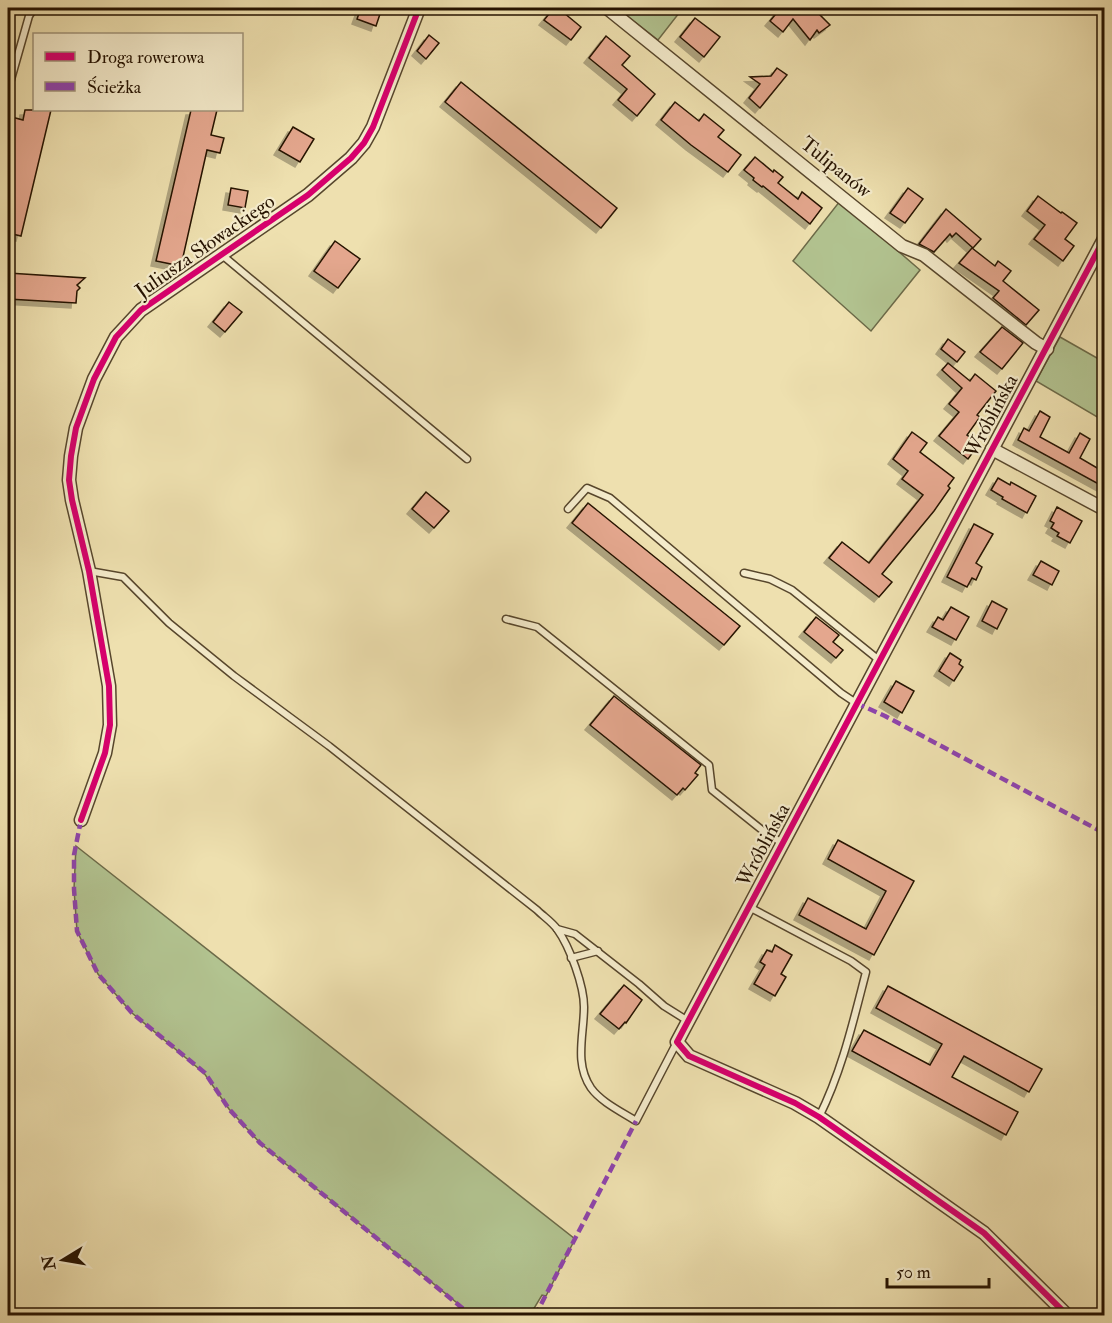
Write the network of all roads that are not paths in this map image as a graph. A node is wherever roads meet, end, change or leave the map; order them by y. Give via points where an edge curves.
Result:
1 (34, 8) edge
2 (419, 8) edge
3 (607, 8) edge
4 (8, 90) edge
5 (1104, 239) edge
6 (222, 255) junction
7 (1047, 349) junction
8 (992, 449) junction
9 (467, 459) dead end
10 (568, 509) dead end
11 (1104, 509) edge
12 (89, 571) junction
13 (744, 573) dead end
14 (506, 619) dead end
15 (879, 660) junction
16 (856, 703) junction
17 (81, 820) dead end
18 (783, 844) junction
19 (749, 907) junction
20 (557, 929) junction
21 (598, 951) junction
22 (571, 958) junction
23 (688, 1021) junction
24 (677, 1042) junction
25 (819, 1117) junction
26 (1068, 1316) edge

1 - 4 lane
2 - 6 street, Juliusza Słowackiego via 364,143 308,195
3 - 7 street, Tulipanów via 902,246 924,255
5 - 7 street, Wróblińska
6 - 9 lane
6 - 12 street, Juliusza Słowackiego via 141,310 116,337 94,379 76,428 69,480
7 - 8 street, Wróblińska
8 - 11 street
8 - 15 street, Wróblińska
10 - 16 lane via 587,488 610,498
12 - 17 street, Juliusza Słowackiego via 109,686 110,724 105,753
12 - 20 lane via 123,578 169,623 234,676 329,746
13 - 15 lane via 770,579 792,590
14 - 18 lane via 537,627 709,765 712,790
15 - 16 street, Wróblińska
16 - 18 street, Wróblińska
18 - 19 street, Wróblińska
19 - 23 street, Wróblińska
19 - 25 lane via 866,972 843,1059
20 - 21 lane via 574,934
20 - 22 lane
21 - 22 lane
21 - 23 lane
22 - 24 lane via 584,1005 580,1056 592,1090 636,1121
23 - 24 street, Wróblińska
24 - 25 street via 689,1056
25 - 26 street via 984,1233

